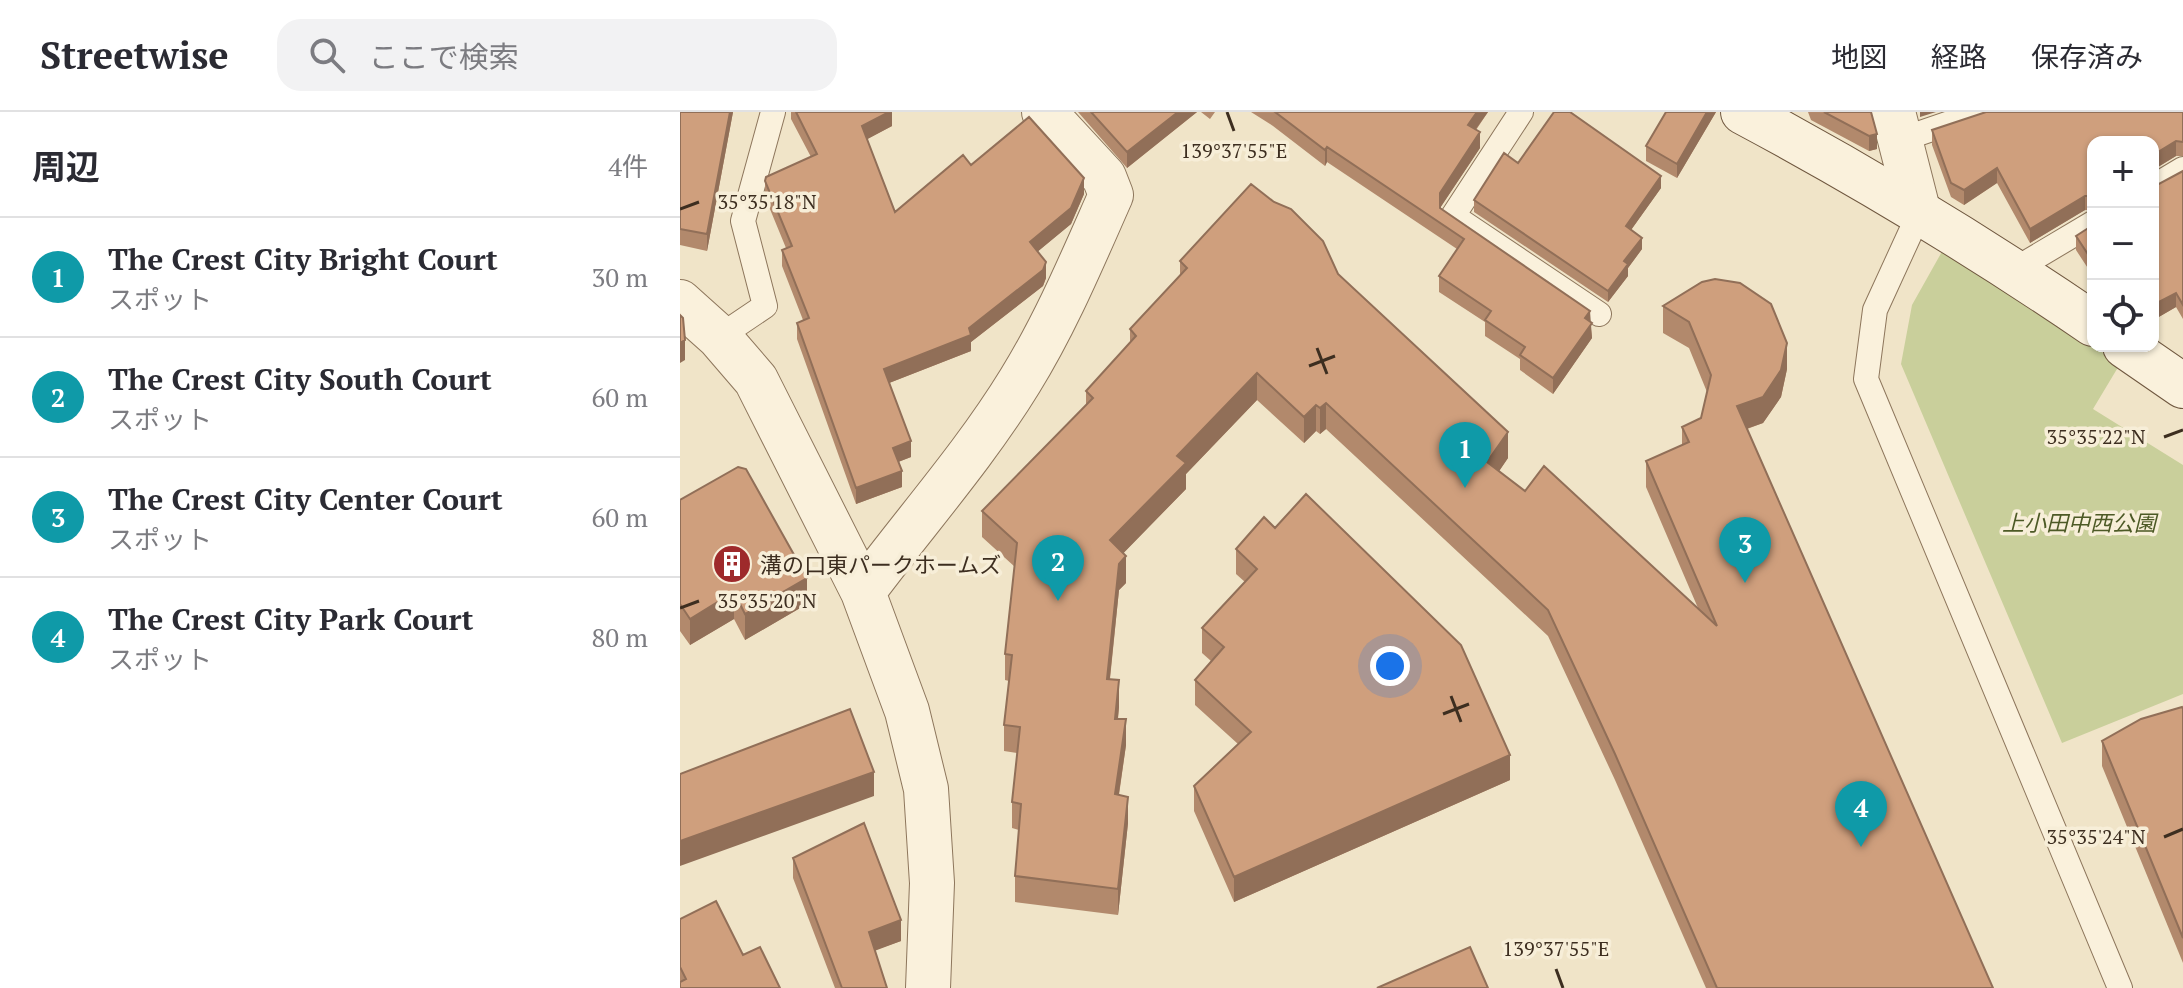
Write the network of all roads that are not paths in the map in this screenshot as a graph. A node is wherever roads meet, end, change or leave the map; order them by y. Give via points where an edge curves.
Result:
1 (773, 112) edge
2 (1044, 112) edge
3 (1521, 112) edge
4 (1743, 112) edge
5 (1982, 112) edge
6 (1896, 126) edge
7 (2183, 169) edge
8 (2159, 183) edge
9 (1919, 214) junction
10 (2087, 227) edge
11 (2014, 270) junction
12 (680, 302) edge
13 (1599, 314) dead end
14 (2087, 320) edge
15 (719, 337) junction
16 (2134, 352) edge
17 (2183, 386) edge
18 (863, 592) junction
19 (928, 988) edge
20 (2120, 988) edge

1 - 15 lane via 743,221 765,306
2 - 18 street via 1104,177 1111,195 1020,381
3 - 13 lane via 1453,216
4 - 9 street
5 - 6 lane
6 - 9 street
7 - 8 lane
9 - 11 street
9 - 20 lane via 1875,310 1866,379
10 - 11 lane
11 - 14 street
12 - 15 street
15 - 18 street via 756,380
16 - 17 street
18 - 19 street via 907,711 926,789 932,883

